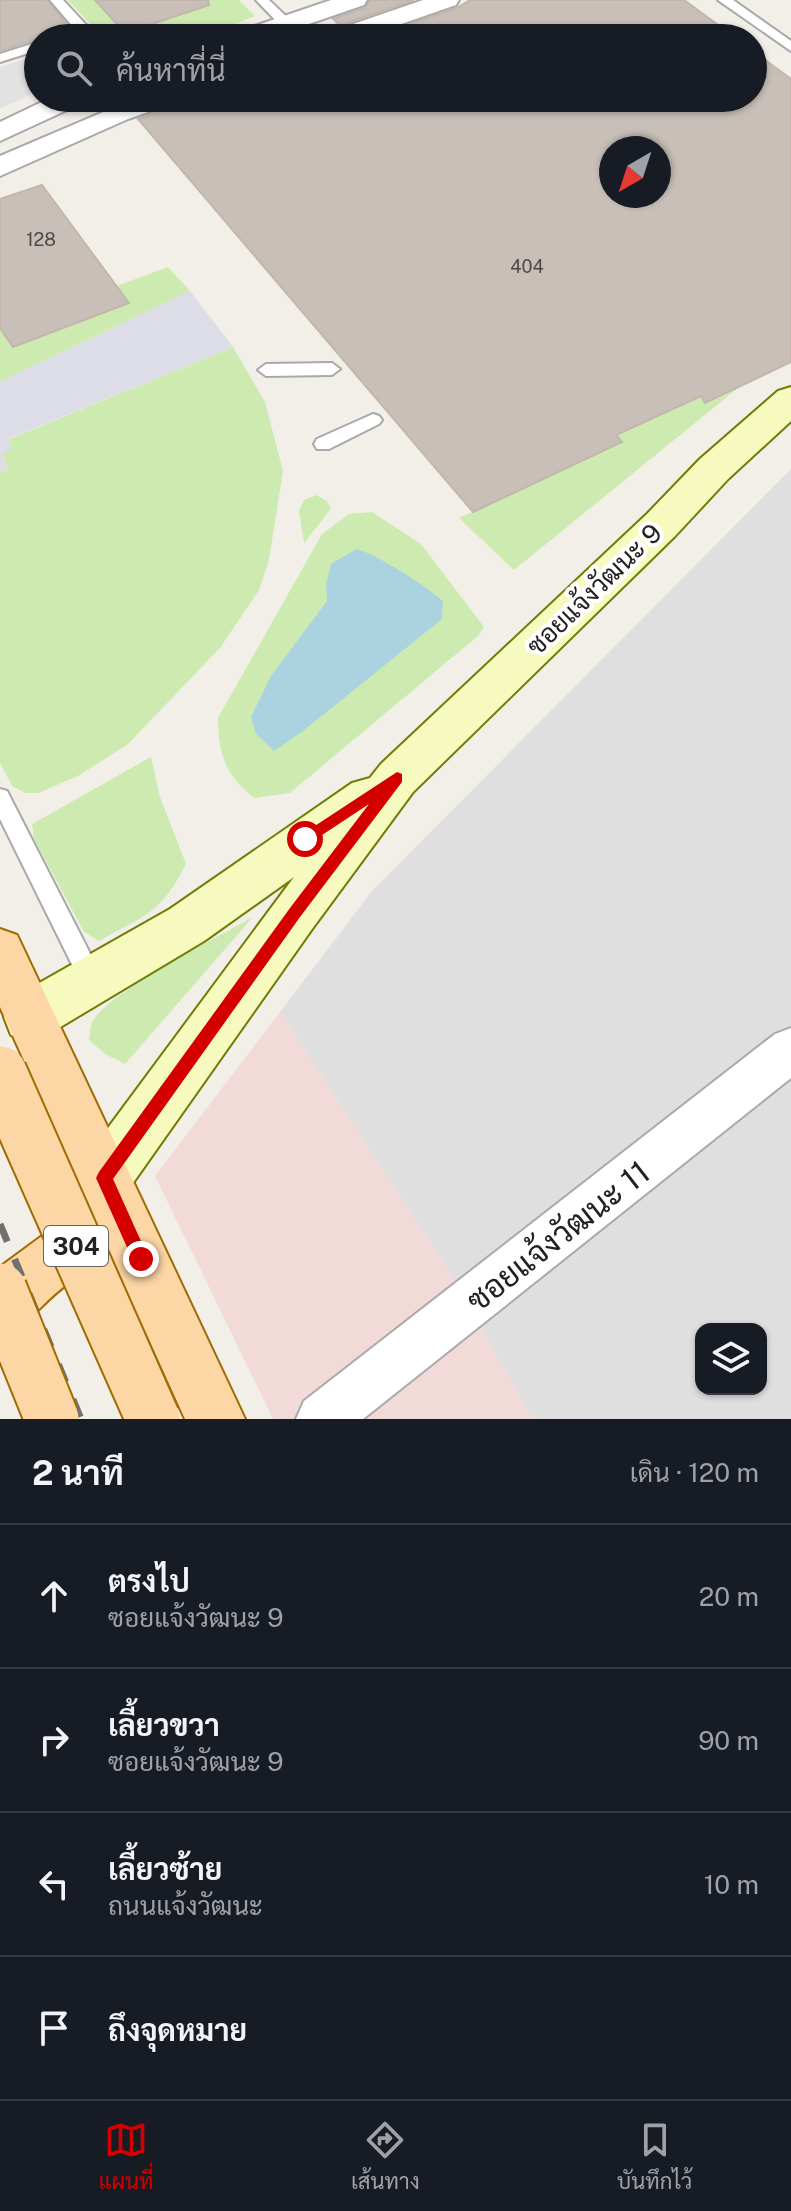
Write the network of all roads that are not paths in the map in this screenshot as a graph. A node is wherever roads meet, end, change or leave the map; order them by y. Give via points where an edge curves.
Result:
1 (56, 0) edge
2 (262, 0) edge
3 (355, 0) edge
4 (447, 0) edge
5 (724, 0) edge
6 (286, 23) junction
7 (77, 24) edge
8 (283, 24) edge
9 (377, 24) edge
10 (758, 24) edge
11 (767, 30) edge
12 (791, 47) edge
13 (24, 50) edge
14 (0, 58) edge
15 (42, 112) edge
16 (94, 112) edge
17 (27, 119) junction
18 (0, 133) edge
19 (51, 142) junction
20 (0, 167) edge
21 (332, 369) dead end
22 (266, 370) dead end
23 (791, 400) edge
24 (373, 420) dead end
25 (323, 444) dead end
26 (397, 778) junction
27 (0, 798) edge
28 (0, 952) edge
29 (92, 981) junction
30 (15, 1025) edge
31 (791, 1050) edge
32 (0, 1073) edge
33 (104, 1178) junction
34 (141, 1259) junction
35 (0, 1290) edge
36 (0, 1310) edge
37 (52, 1419) edge
38 (153, 1419) edge
39 (215, 1419) edge
40 (322, 1419) edge

1 - 7 lane
2 - 6 lane
3 - 6 street
4 - 9 street
5 - 10 lane
6 - 8 street
11 - 12 lane
13 - 14 lane
15 - 17 street
16 - 19 street
17 - 18 street
17 - 19 street
19 - 20 street
21 - 22 lane
23 - 26 street, ซอยแจ้งวัฒนะ 9
24 - 25 lane
26 - 29 street, ซอยแจ้งวัฒนะ 9 via 187,925
26 - 33 street, ซอยแจ้งวัฒนะ 9
27 - 29 lane
28 - 30 main road, 304
29 - 30 street, ซอยแจ้งวัฒนะ 9
30 - 33 main road, 304
31 - 40 street, ซอยแจ้งวัฒนะ 11
32 - 38 main road, 304, bridge
33 - 34 main road, 304
34 - 36 main road via 108,1241 78,1248 20,1284
34 - 39 main road, 304
35 - 37 main road, bridge

